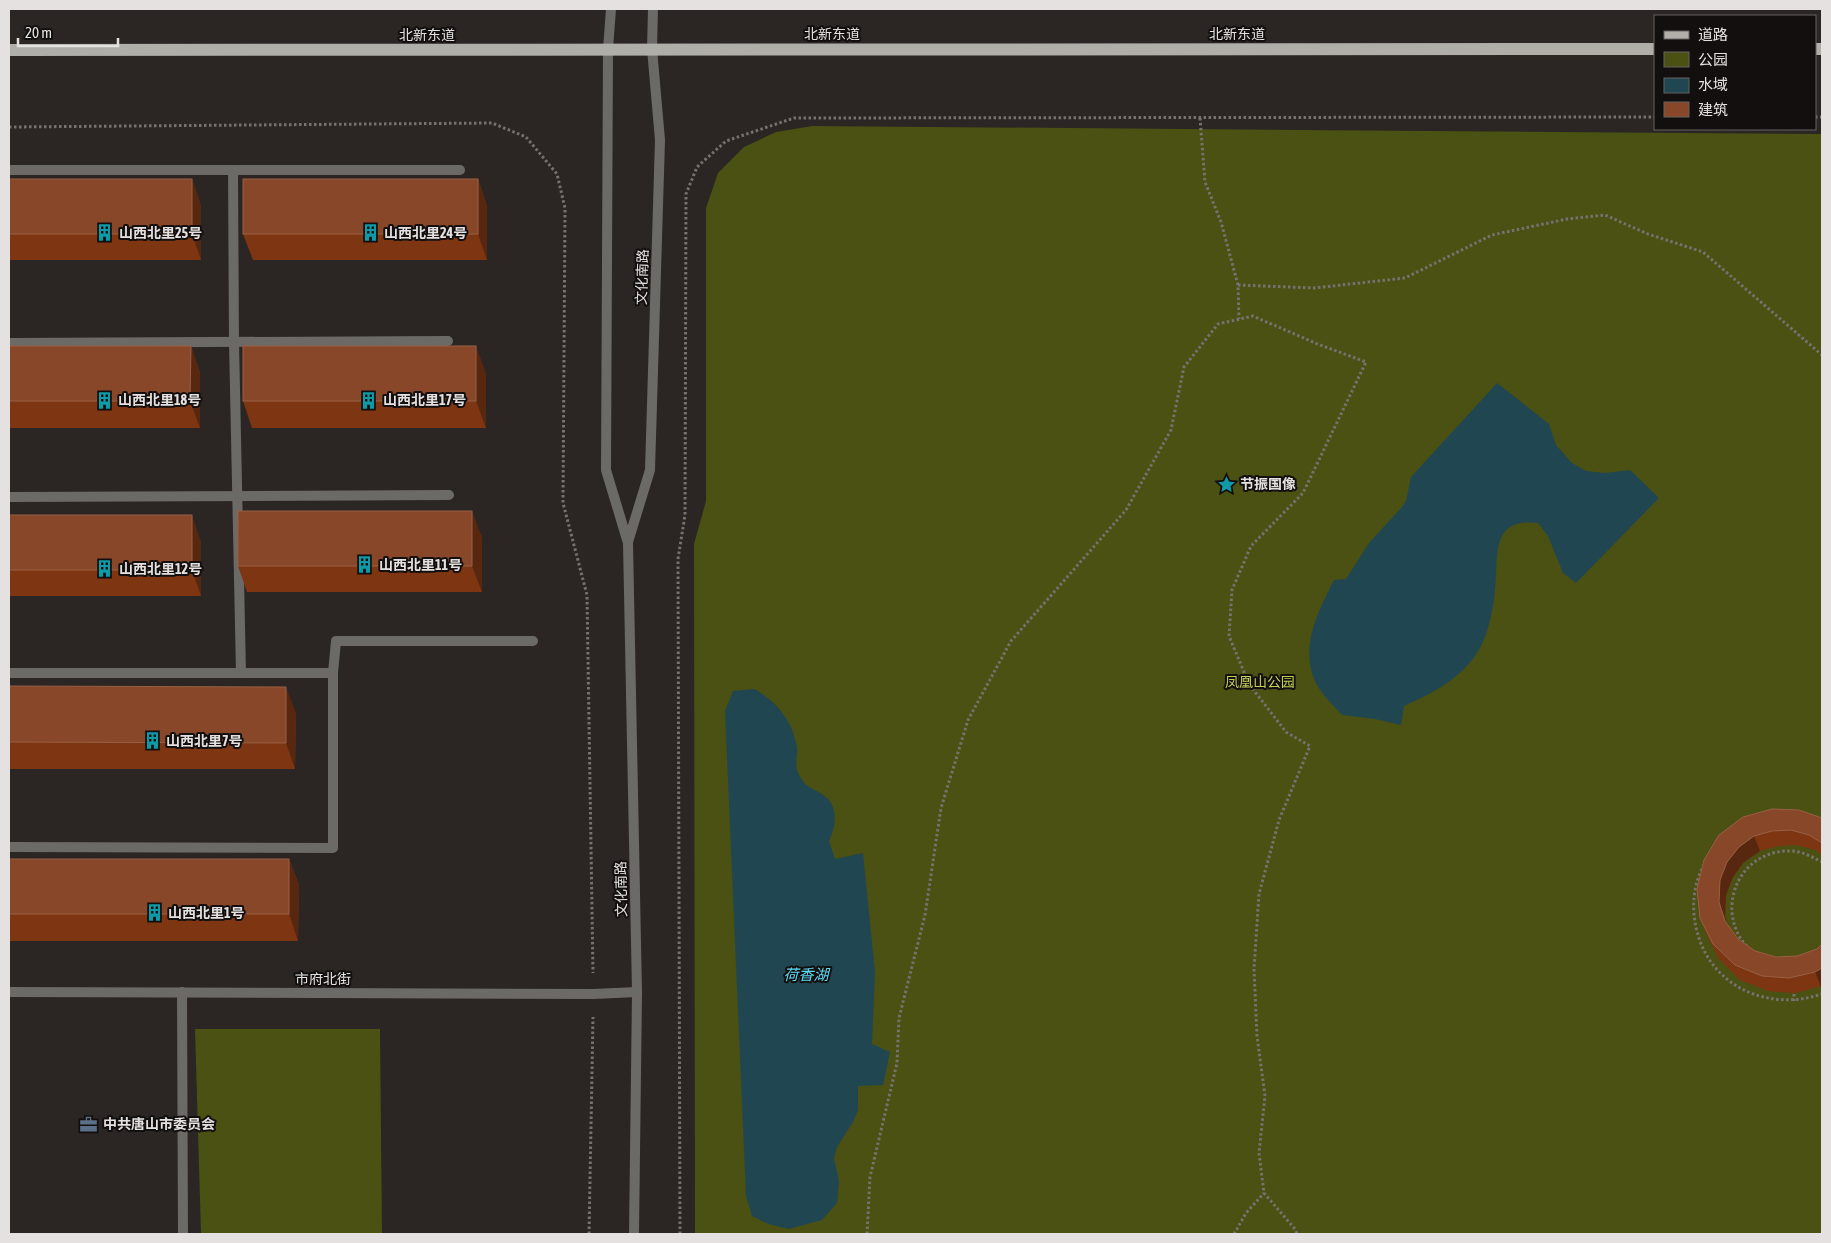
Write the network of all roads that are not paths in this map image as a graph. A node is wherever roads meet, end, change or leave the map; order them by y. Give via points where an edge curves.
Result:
1 (611, 9) edge
2 (653, 9) edge
3 (608, 49) junction
4 (652, 49) junction
5 (1654, 49) edge
6 (9, 50) edge
7 (9, 170) edge
8 (233, 170) junction
9 (460, 170) dead end
10 (448, 341) dead end
11 (9, 342) edge
12 (234, 342) junction
13 (449, 495) dead end
14 (237, 496) junction
15 (9, 497) edge
16 (628, 543) junction
17 (533, 641) dead end
18 (9, 673) edge
19 (241, 673) junction
20 (334, 673) junction
21 (9, 847) edge
22 (9, 992) edge
23 (182, 992) junction
24 (637, 992) junction
25 (183, 1234) edge
26 (634, 1234) edge

1 - 3 street, 文化南路
2 - 4 street, 文化南路
3 - 4 main road, 北新东道
3 - 6 main road, 北新东道
3 - 16 street, 文化南路 via 606,470
4 - 5 main road, 北新东道
4 - 16 street, 文化南路 via 660,140 650,470
7 - 8 street
8 - 9 street
8 - 12 street
10 - 12 street
11 - 12 street
12 - 14 street
13 - 14 street
14 - 15 street
14 - 19 street
16 - 24 street, 文化南路
17 - 20 street via 336,641
18 - 19 street
19 - 20 street
20 - 21 street via 333,848
22 - 23 street, 市府北街
23 - 24 street, 市府北街
23 - 25 street
24 - 26 street, 文化南路

